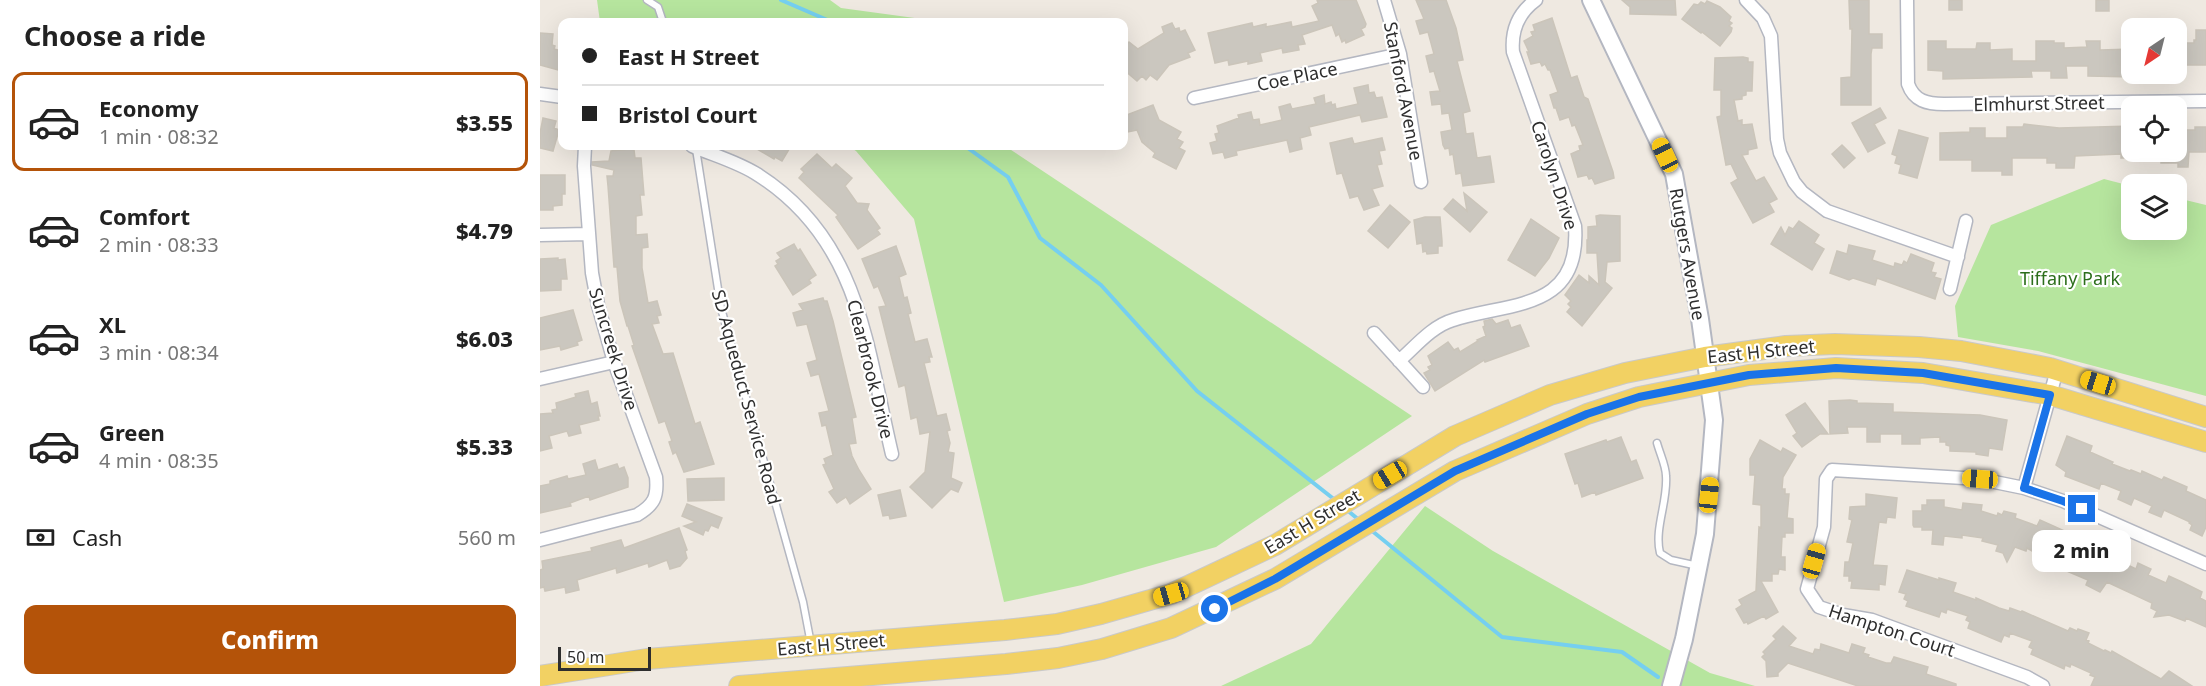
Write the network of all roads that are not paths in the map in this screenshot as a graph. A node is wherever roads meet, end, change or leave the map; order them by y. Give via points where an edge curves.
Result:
1 (647, 0) edge
2 (1384, 0) edge
3 (1536, 0) edge
4 (1592, 0) edge
5 (1746, 0) edge
6 (1907, 0) edge
7 (662, 18) edge
8 (1400, 54) junction
9 (540, 94) edge
10 (558, 97) edge
11 (1194, 98) dead end
12 (2206, 101) edge
13 (585, 150) edge
14 (695, 150) edge
15 (704, 150) edge
16 (1421, 182) dead end
17 (1966, 221) dead end
18 (589, 234) junction
19 (540, 235) edge
20 (1958, 257) junction
21 (1950, 289) dead end
22 (1374, 333) dead end
23 (1705, 357) junction
24 (1399, 361) junction
25 (614, 362) junction
26 (2057, 370) junction
27 (540, 379) edge
28 (1709, 383) junction
29 (1422, 387) dead end
30 (2050, 395) junction
31 (2206, 417) edge
32 (2206, 442) edge
33 (1657, 443) dead end
34 (892, 454) dead end
35 (2024, 488) junction
36 (540, 540) edge
37 (2206, 564) edge
38 (1698, 566) junction
39 (811, 646) junction
40 (540, 676) edge
41 (775, 684) edge
42 (739, 686) edge
43 (1671, 686) edge
44 (2043, 686) edge

1 - 7 lane via 658,7
2 - 8 street, Stanford Avenue
3 - 24 street, Carolyn Drive via 1518,19 1513,52 1575,226 1572,258 1563,278 1540,298 1452,320
4 - 23 main road, Rutgers Avenue via 1674,174
5 - 20 street via 1763,18 1770,36 1777,139 1780,153 1802,192 1827,211
6 - 12 street, Elmhurst Street via 1908,84 1918,100 1932,104
8 - 11 street, Coe Place
8 - 16 street, Stanford Avenue
9 - 10 street
13 - 18 street, Suncreek Drive
14 - 39 lane, SD Aqueduct Service Road via 721,308 803,602
15 - 34 street, Clearbrook Drive via 740,165 781,191 808,217 840,263 862,320
17 - 20 street
18 - 19 street
18 - 25 street, Suncreek Drive via 598,305
20 - 21 street
22 - 24 street
23 - 26 main road, East H Street via 1786,346 1919,346
23 - 28 main road, Rutgers Avenue
23 - 39 main road, East H Street via 1624,373 1550,395 1455,436 1275,545 1171,594 1057,624
24 - 29 street
25 - 27 street
25 - 36 street, Suncreek Drive via 656,477 657,493 649,508 637,516
26 - 30 street
26 - 31 main road, East H Street
28 - 30 main road, East H Street via 1749,375 1836,368 1923,373
28 - 38 main road, Rutgers Avenue via 1714,420 1705,534
28 - 41 main road, East H Street via 1639,397 1587,414 1455,471 1275,579 1171,628 1058,658
30 - 32 main road, East H Street
30 - 35 street
33 - 38 lane via 1666,474 1660,553 1671,560
35 - 37 street via 2063,501
35 - 44 street, Hampton Court via 1980,479 1832,470 1826,479 1824,527 1807,589 1819,606 1872,620
38 - 43 main road, Rutgers Avenue
39 - 40 main road, East H Street via 647,659
41 - 42 main road, East H Street

